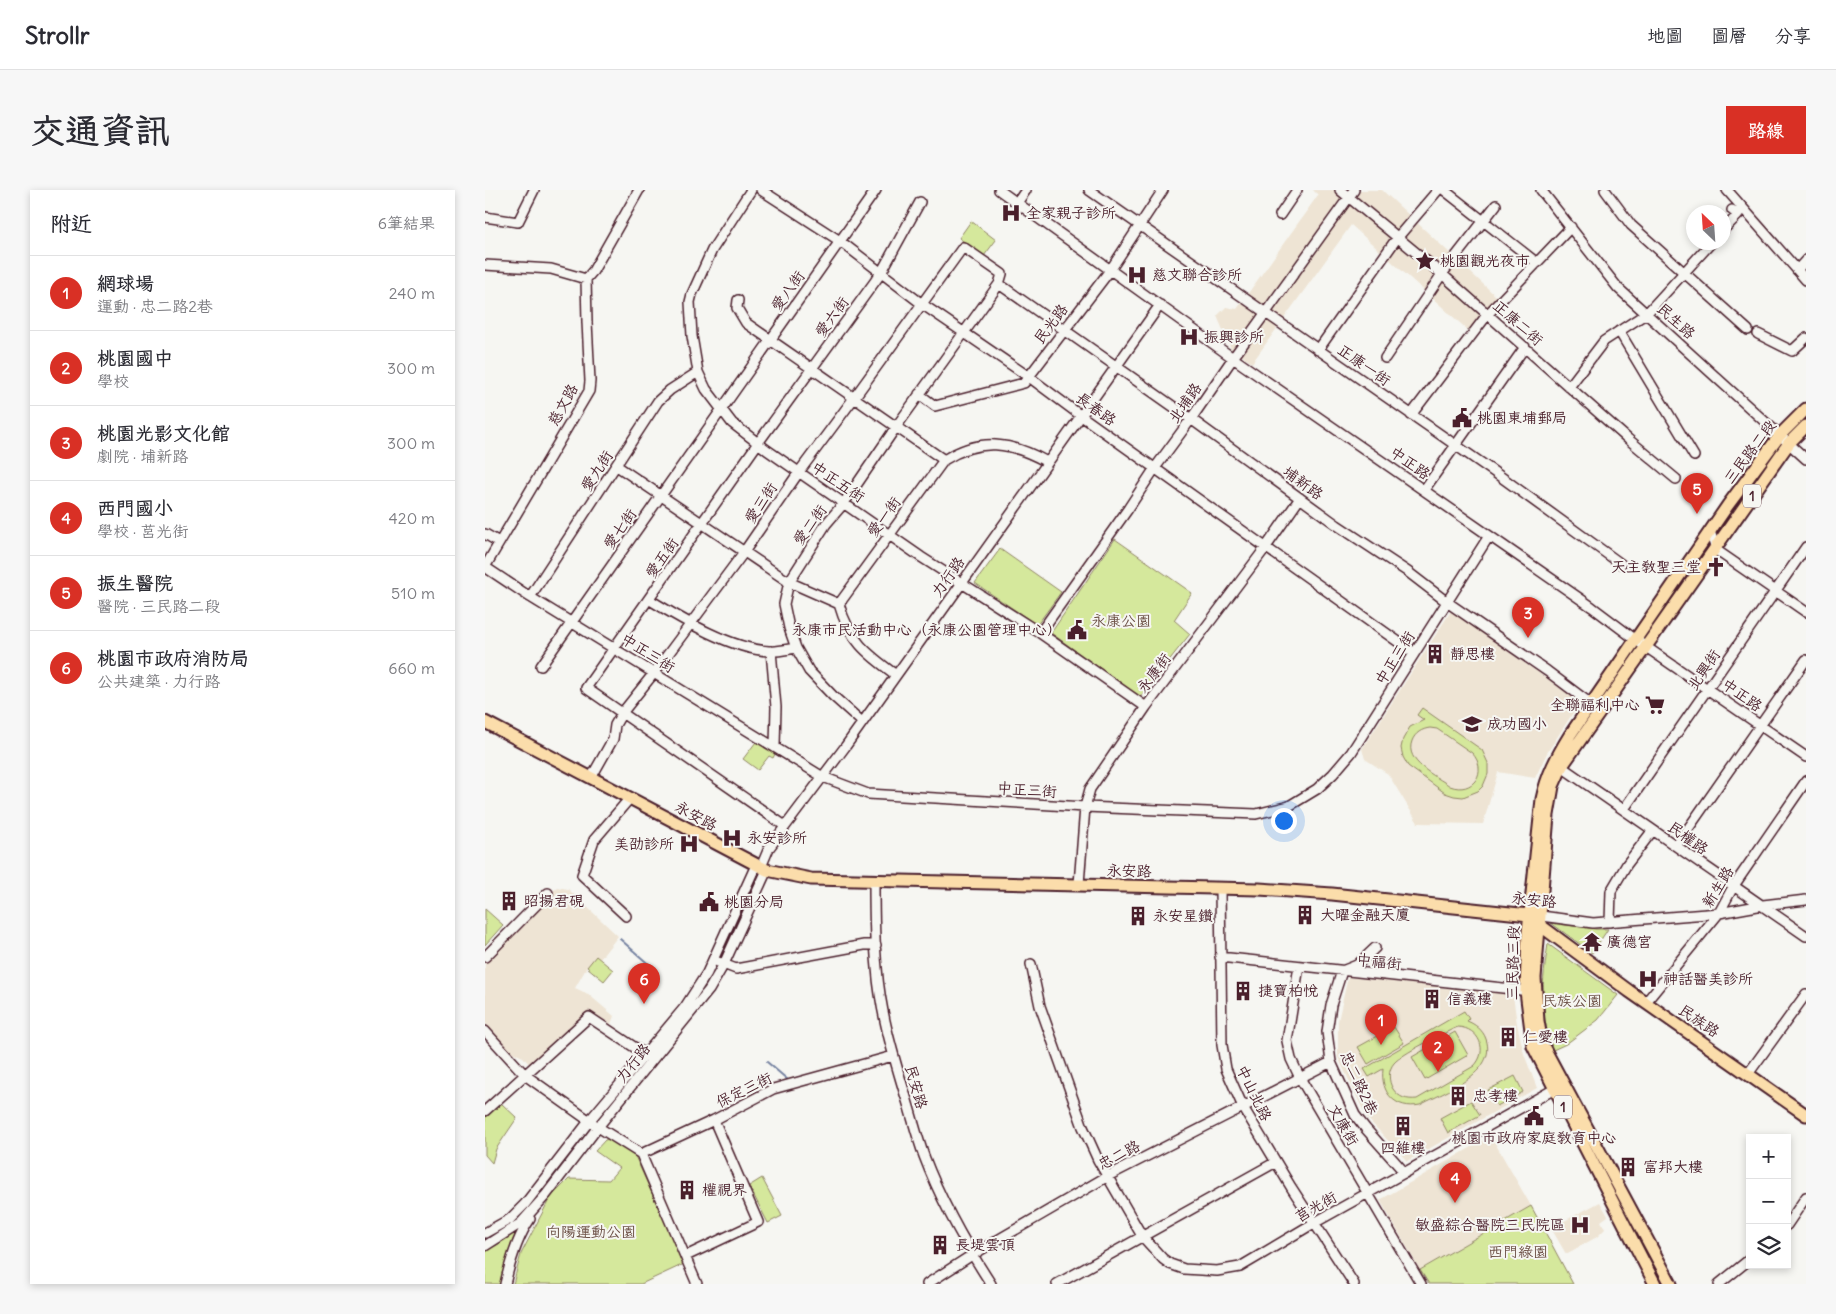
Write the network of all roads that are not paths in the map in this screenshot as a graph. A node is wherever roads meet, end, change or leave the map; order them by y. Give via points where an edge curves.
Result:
1 (534, 190) edge
2 (639, 190) edge
3 (751, 190) edge
4 (761, 190) edge
5 (876, 190) edge
6 (999, 190) edge
7 (1026, 190) edge
8 (1089, 190) edge
9 (1163, 190) edge
10 (1297, 190) edge
11 (1340, 190) edge
12 (1438, 190) edge
13 (1444, 190) edge
14 (1541, 190) edge
15 (1605, 190) edge
16 (1727, 190) edge
17 (1351, 194) edge
18 (920, 202) dead end
19 (1017, 203) junction
20 (1496, 205) dead end
21 (1732, 210) dead end
22 (1280, 215) dead end
23 (485, 217) edge
24 (1483, 221) junction
25 (1731, 223) edge
26 (1140, 225) junction
27 (1571, 227) junction
28 (1397, 238) junction
29 (840, 241) junction
30 (1705, 250) edge
31 (1806, 260) edge
32 (1537, 263) junction
33 (485, 264) edge
34 (1111, 269) junction
35 (1797, 270) junction
36 (881, 273) junction
37 (1002, 274) joint
38 (1442, 274) junction
39 (1684, 274) junction
40 (586, 279) junction
41 (1806, 280) edge
42 (999, 284) junction
43 (738, 300) dead end
44 (921, 304) junction
45 (1160, 304) junction
46 (1265, 313) junction
47 (1647, 313) junction
48 (1487, 315) junction
49 (1064, 329) junction
50 (1748, 330) dead end
51 (1619, 331) junction
52 (963, 332) junction
53 (1758, 334) dead end
54 (1806, 338) edge
55 (769, 341) junction
56 (1525, 347) junction
57 (1318, 350) junction
58 (1233, 358) junction
59 (1385, 358) dead end
60 (1115, 367) junction
61 (811, 370) junction
62 (698, 372) junction
63 (1029, 377) junction
64 (1569, 387) junction
65 (919, 394) junction
66 (854, 398) junction
67 (721, 409) junction
68 (1806, 409) edge
69 (1080, 415) junction
70 (1411, 415) junction
71 (1191, 420) junction
72 (1806, 426) edge
73 (896, 427) junction
74 (1780, 434) junction
75 (1789, 443) junction
76 (758, 444) junction
77 (1456, 446) junction
78 (1694, 456) dead end
79 (1806, 459) edge
80 (944, 460) junction
81 (1047, 462) junction
82 (617, 466) junction
83 (1155, 468) junction
84 (799, 472) junction
85 (1676, 479) dead end
86 (1424, 490) junction
87 (661, 495) junction
88 (1300, 498) junction
89 (844, 503) junction
90 (702, 524) junction
91 (1710, 532) junction
92 (485, 534) edge
93 (889, 534) junction
94 (1489, 536) junction
95 (499, 542) junction
96 (1266, 546) junction
97 (1806, 546) edge
98 (1715, 550) junction
99 (744, 552) junction
100 (1621, 564) dead end
101 (485, 567) edge
102 (789, 582) junction
103 (961, 582) junction
104 (1775, 590) junction
105 (530, 597) junction
106 (650, 600) junction
107 (1447, 602) junction
108 (839, 604) junction
109 (1806, 612) edge
110 (572, 622) junction
111 (691, 624) junction
112 (1040, 633) junction
113 (1636, 640) junction
114 (1647, 647) junction
115 (796, 648) junction
116 (615, 649) junction
117 (771, 652) junction
118 (1414, 653) junction
119 (1806, 660) edge
120 (541, 666) dead end
121 (654, 673) junction
122 (896, 675) junction
123 (1708, 688) junction
124 (1591, 704) junction
125 (1146, 707) junction
126 (622, 713) junction
127 (485, 722) edge
128 (862, 722) junction
129 (1760, 725) junction
130 (775, 746) junction
131 (1806, 757) edge
132 (1558, 764) junction
133 (823, 777) junction
134 (591, 778) junction
135 (1806, 781) edge
136 (630, 798) junction
137 (1085, 807) junction
138 (1624, 809) junction
139 (785, 826) junction
140 (1653, 830) junction
141 (1676, 846) junction
142 (761, 867) junction
143 (874, 881) junction
144 (1079, 884) junction
145 (1733, 887) junction
146 (1221, 888) junction
147 (547, 893) dead end
148 (1806, 900) edge
149 (1763, 905) junction
150 (1719, 914) junction
151 (1529, 915) junction
152 (1541, 915) junction
153 (626, 916) dead end
154 (1610, 922) junction
155 (1541, 927) junction
156 (1806, 936) edge
157 (876, 945) junction
158 (1375, 948) dead end
159 (1220, 957) junction
160 (485, 958) edge
161 (713, 960) junction
162 (724, 964) junction
163 (1031, 964) dead end
164 (1299, 966) junction
165 (1342, 971) junction
166 (1531, 992) junction
167 (1806, 994) edge
168 (1646, 1002) junction
169 (485, 1031) edge
170 (644, 1053) junction
171 (893, 1056) junction
172 (653, 1060) junction
173 (1331, 1062) junction
174 (1748, 1074) junction
175 (525, 1075) junction
176 (1300, 1078) junction
177 (1559, 1087) junction
178 (1243, 1107) junction
179 (485, 1111) edge
180 (1806, 1115) edge
181 (590, 1120) junction
182 (713, 1120) junction
183 (598, 1127) junction
184 (641, 1154) junction
185 (1276, 1162) junction
186 (1405, 1173) junction
187 (1108, 1176) junction
188 (1367, 1194) junction
189 (547, 1195) junction
190 (1806, 1197) edge
191 (1315, 1223) junction
192 (1788, 1224) edge
193 (485, 1233) edge
194 (1142, 1236) junction
195 (485, 1246) edge
196 (972, 1255) junction
197 (686, 1256) junction
198 (1746, 1263) edge
199 (505, 1284) edge
200 (697, 1284) edge
201 (927, 1284) edge
202 (991, 1284) edge
203 (1057, 1284) edge
204 (1354, 1284) edge
205 (1421, 1284) edge
206 (1655, 1284) edge
207 (1671, 1284) edge
208 (1719, 1284) edge

1 - 23 street via 518,222
2 - 40 street
3 - 62 street, 中正五街 via 712,250 693,290 690,302 692,336
4 - 29 street, 長春路
5 - 29 street, 愛八街
6 - 19 street, 中正路
7 - 19 street
8 - 26 street, 正康一街
9 - 26 street, 民光路
10 - 22 street
11 - 17 street, 正康二街
12 - 28 street
13 - 24 street
14 - 27 street, 民生路
15 - 39 street via 1631,225
16 - 35 street
17 - 28 street, 正康二街
17 - 46 street, 北埔路
18 - 36 street, 愛六街
19 - 34 street, 中正路
20 - 24 street
21 - 25 street via 1738,216
24 - 32 street
24 - 38 street
26 - 34 street, 民光路
26 - 46 street, 正康一街
27 - 32 street
27 - 47 street, 民生路 via 1618,288
28 - 38 street, 正康二街
28 - 57 street
29 - 36 street, 長春路
29 - 55 street, 愛八街
30 - 39 street
31 - 35 street
32 - 48 street
33 - 40 street via 551,269
34 - 45 street, 中正路
34 - 49 street, 民光路
35 - 41 street
36 - 44 street, 長春路
36 - 61 street, 愛六街
37 - 42 street, 愛二街
37 - 44 street, 愛三街 via 963,247
38 - 48 street, 正康二街
38 - 59 street
39 - 47 street
39 - 50 street
40 - 95 street, 慈文路 via 589,391
42 - 49 street, 埔新路
42 - 52 street, 愛二街
43 - 55 street via 737,308 746,323
44 - 52 street, 長春路
44 - 66 street, 愛三街
45 - 58 street, 中正路
45 - 60 street, 力行路
46 - 57 street, 正康一街
46 - 58 street, 北埔路
47 - 51 street
47 - 74 street, 民生路
48 - 56 street, 正康二街
48 - 70 street
49 - 60 street, 埔新路
49 - 63 street, 民光路
51 - 64 street via 1604,341
51 - 78 street
52 - 63 street, 長春路
52 - 65 street, 愛二街
53 - 54 street via 1792,351
55 - 61 street
55 - 67 street, 愛八街
56 - 64 street, 正康二街
56 - 77 street
57 - 70 street, 正康一街
58 - 71 street, 北埔路
58 - 86 street, 中正路
60 - 69 street, 力行路
60 - 71 street, 埔新路
61 - 66 street
61 - 76 street, 愛六街
62 - 67 street, 中正五街
62 - 82 street, 愛九街 via 659,400
63 - 65 street, 民光路 via 1024,383 935,406
63 - 69 street, 長春路
64 - 85 street, 正康二街
65 - 73 street, 愛二街
66 - 73 street
66 - 84 street, 愛三街
67 - 76 street, 中正五街
67 - 87 street, 愛七街
68 - 74 main road, 三民路二段 / 1
69 - 81 street, 力行路
69 - 83 street, 長春路
70 - 77 street, 正康一街
71 - 83 street, 北埔路
71 - 88 street, 埔新路
72 - 75 main road, 三民路二段 / 1
73 - 80 street
73 - 89 street, 愛二街
74 - 75 street, 民生路
74 - 91 main road, 三民路二段 / 1
75 - 79 street, 民生路
75 - 98 main road, 三民路二段 / 1
76 - 84 street, 中正五街
76 - 90 street, 愛五街
77 - 86 street
77 - 100 street, 正康一街
80 - 81 street, 愛一街 via 959,450 996,445 1029,452
80 - 93 street, 愛一街
81 - 103 street, 力行路
82 - 87 street
82 - 105 street, 愛九街
83 - 96 street, 長春路
83 - 112 street, 北埔路
84 - 89 street, 中正五街
84 - 99 street, 愛三街
86 - 94 street, 中正路
87 - 90 street
87 - 110 street, 愛七街
88 - 96 street, 永康街
88 - 107 street, 埔新路
89 - 93 street, 中正五街
89 - 102 street, 愛二街 via 826,524
90 - 99 street
90 - 106 street, 愛五街
91 - 98 street
91 - 113 main road, 三民路二段 / 1
92 - 95 street
93 - 103 street, 中正五街
93 - 108 street, 愛一街
94 - 107 street, 中正三街
94 - 113 street, 中正路
95 - 101 street, 慈文路
96 - 118 street, 長春路
96 - 125 street, 永康街
97 - 104 street, 北興街
98 - 104 street
98 - 114 main road, 三民路二段 / 1
99 - 102 street
99 - 111 street, 愛三街
101 - 105 street, 中正三街
102 - 108 street
102 - 115 street, 愛二街 via 784,604
103 - 112 street, 中正五街
103 - 122 street, 力行路
104 - 109 street
104 - 123 street, 北興街
105 - 110 street, 中正三街
106 - 111 street
106 - 116 street, 愛五街
107 - 118 street, 中正三街
107 - 124 street, 埔新路
108 - 122 street via 845,626 861,648
110 - 116 street, 中正三街
110 - 120 street, 愛七街
111 - 117 street via 741,646
111 - 121 street, 愛三街
112 - 125 street, 中正五街
113 - 114 street, 中正路
113 - 124 main road, 三民路三段 / 1
114 - 123 street, 中正路
114 - 132 main road, 三民路三段 / 1
115 - 117 street
115 - 128 street, 愛二街 via 809,670
116 - 121 street, 中正三街
116 - 126 street, 愛五街 via 586,688
117 - 130 street
118 - 137 street, 中正三街 via 1351,753 1317,788 1289,806 1255,814
119 - 129 street
121 - 126 street, 愛三街
121 - 130 street, 中正三街
122 - 128 street, 力行路
123 - 129 street, 中正路
123 - 138 street, 北興街
124 - 132 main road, 三民路三段 / 1
125 - 137 street, 永康街 via 1090,789
126 - 134 street, 愛三街 via 615,725 613,739
126 - 139 street
127 - 134 main road, 永安路
128 - 133 street, 力行路
129 - 131 street, 中正路
129 - 141 street
130 - 133 street, 中正三街
132 - 138 street, 民權路
132 - 151 main road, 三民路三段 / 1 via 1546,781 1542,799
132 - 152 main road, 三民路三段 / 1 via 1548,815
133 - 137 street, 中正三街 via 868,794
133 - 139 street, 力行路
134 - 136 main road, 永安路
135 - 145 street, 新生路
136 - 142 main road, 永安路
136 - 153 street via 594,840 582,875
137 - 144 street, 永康街
138 - 140 street, 民權路
139 - 142 street, 力行路 via 769,848
140 - 141 street, 民權路
140 - 154 street via 1611,891
141 - 145 street, 民權路
142 - 143 main road, 永安路 via 811,879
142 - 161 street, 力行路
142 - 162 street, 力行路
143 - 144 main road, 永安路
143 - 157 street, 民安路
144 - 146 main road, 永安路
145 - 149 street, 民權路
145 - 150 street, 新生路
146 - 151 main road, 永安路 via 1332,894
146 - 159 street, 中山北路
147 - 160 street
148 - 149 street, 永安路
149 - 150 street, 永安路
149 - 156 street, 民權路
150 - 154 street, 永安路
150 - 168 street, 新生路
151 - 152 street, 永安路
151 - 155 main road, 民族路
151 - 166 main road, 三民路三段 / 1
152 - 154 street, 永安路 via 1593,923
152 - 155 main road, 三民路三段 / 1
155 - 166 main road, 三民路三段 / 1
155 - 168 main road, 民族路
157 - 162 street via 736,969
157 - 171 street, 民安路 via 881,1000
158 - 165 street via 1357,965
159 - 164 street, 中福街
159 - 178 street, 中山北路 via 1222,1045 1226,1069
161 - 162 street
161 - 170 street, 力行路 via 685,1006
162 - 172 street, 力行路 via 709,990
163 - 187 street, 莒光街 via 1040,1006 1083,1127
164 - 165 street, 中福街
164 - 176 street, 文康街 via 1287,1041
165 - 166 street, 中福街
165 - 173 street, 忠二路2巷 via 1331,1005 1327,1032
166 - 177 main road, 三民路三段 / 1 via 1533,1046
167 - 174 street
168 - 174 main road, 民族路
169 - 175 street
170 - 172 street
170 - 175 street via 589,1017
170 - 181 street, 力行路
171 - 182 street, 保定三街 via 773,1089
171 - 196 street, 民安路 via 924,1157
172 - 183 street, 力行路
173 - 176 street, 忠二路
173 - 186 street, 忠二路2巷 via 1355,1115
174 - 180 main road, 民族路
175 - 179 street
175 - 181 street
176 - 178 street, 忠二路
176 - 188 street, 文康街
177 - 186 street, 莒光街
177 - 206 main road, 三民路三段 / 1
177 - 207 main road, 三民路三段 / 1
178 - 185 street, 中山北路
178 - 187 street, 忠二路
181 - 183 street
181 - 193 street, 力行路 via 525,1204 510,1219
182 - 184 street, 保定三街
182 - 197 street via 759,1222
183 - 184 street
183 - 189 street, 力行路
184 - 197 street
185 - 191 street, 中山北路
185 - 194 street
186 - 188 street, 莒光街
187 - 194 street, 莒光街
187 - 196 street, 忠二路
188 - 191 street, 莒光街
188 - 205 street, 文康街
189 - 195 street, 力行路 via 521,1223
189 - 199 street via 525,1226
190 - 192 street
191 - 194 street, 莒光街 via 1240,1267 1217,1271 1197,1271 1171,1264 1157,1255
191 - 204 street, 中山北路
194 - 203 street
196 - 201 street, 忠二路
196 - 202 street, 民安路
197 - 200 street
198 - 208 street

